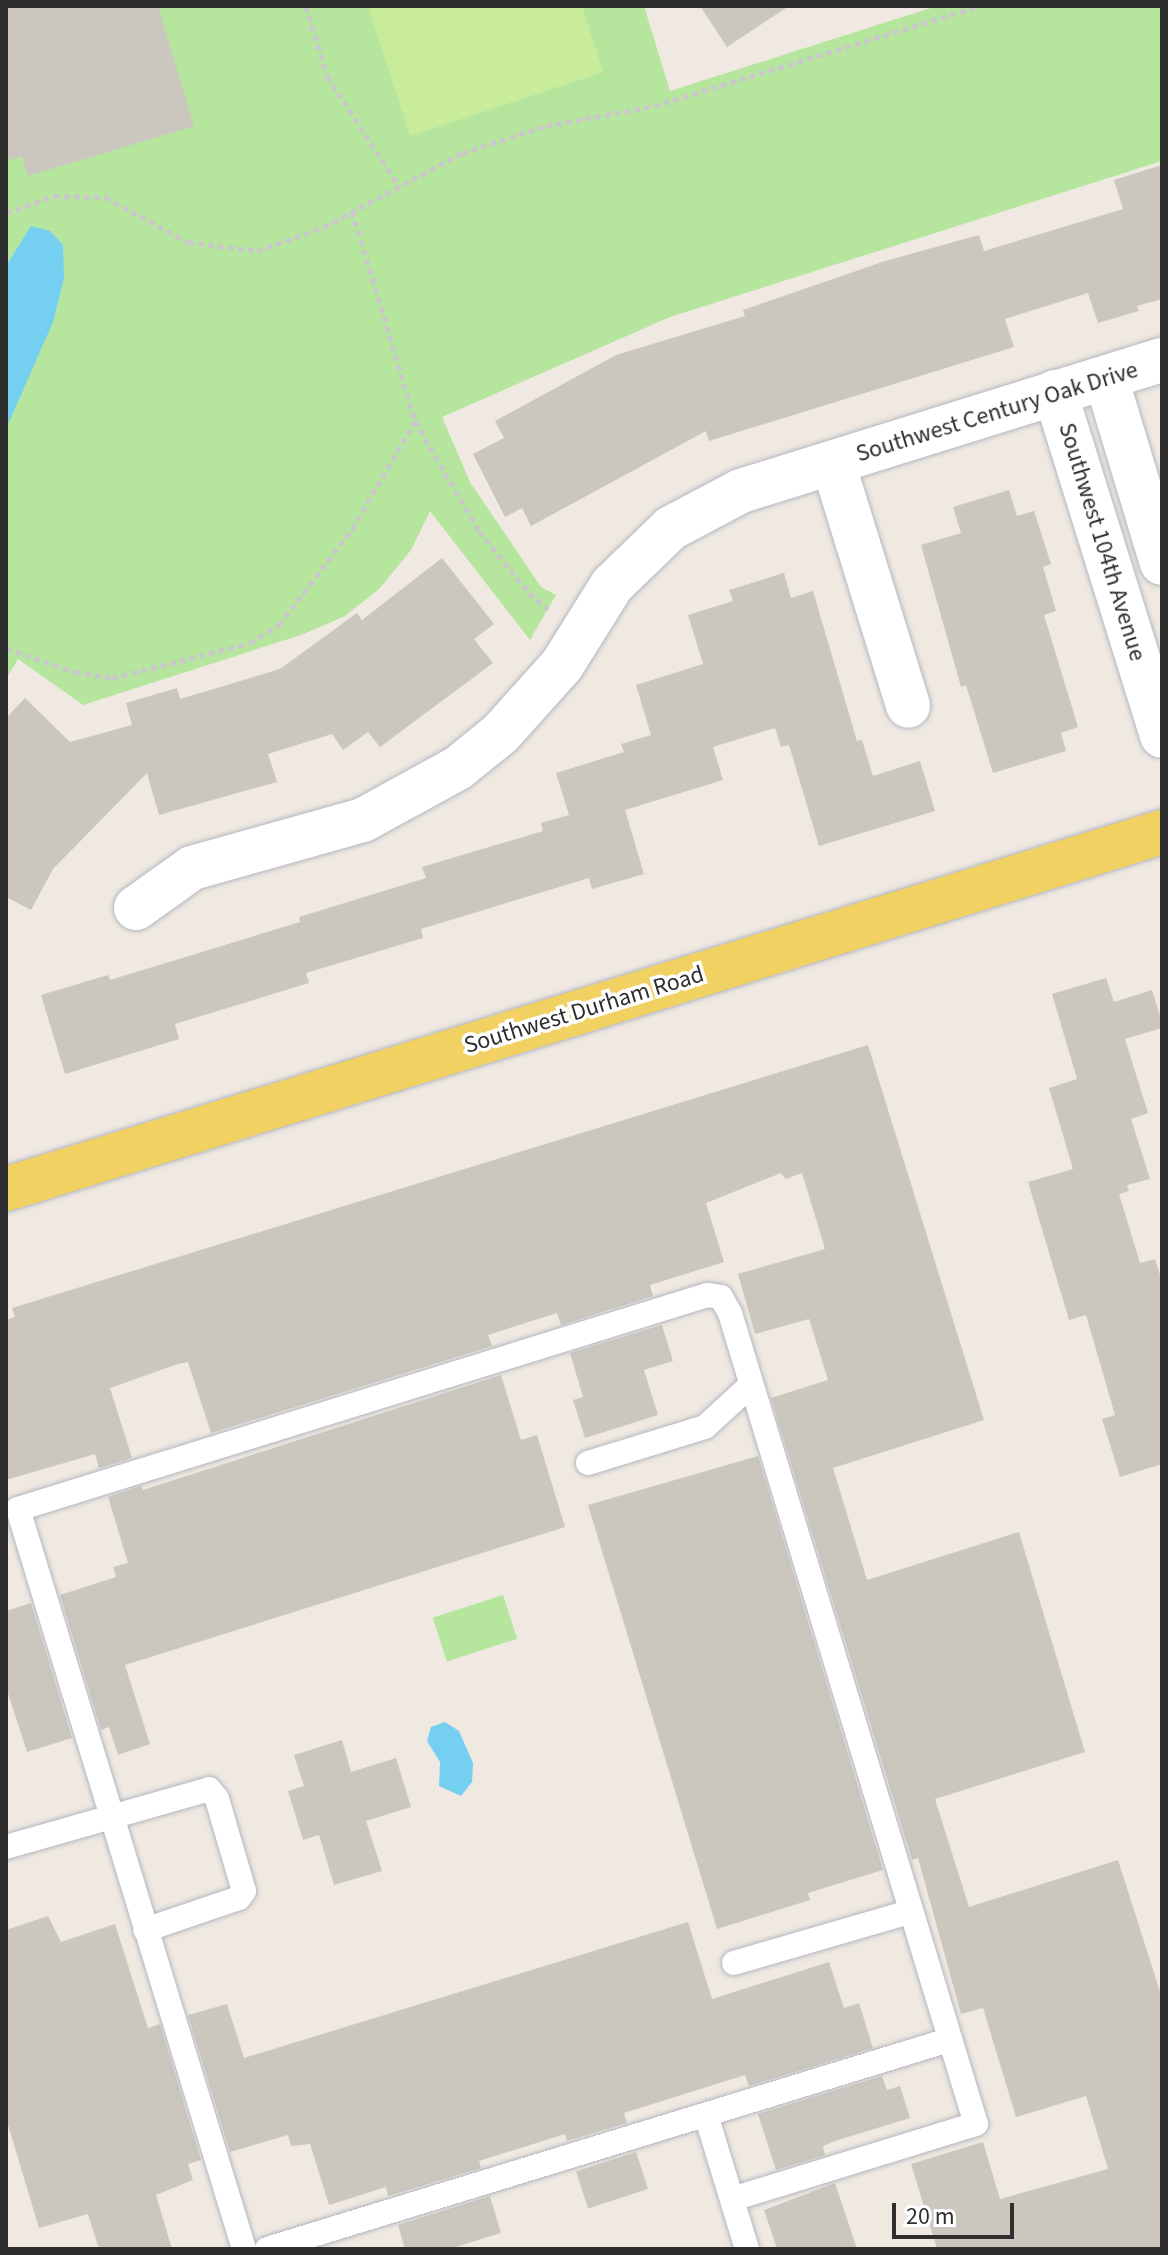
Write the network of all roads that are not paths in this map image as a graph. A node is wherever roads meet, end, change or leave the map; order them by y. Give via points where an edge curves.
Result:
1 (1162, 360) edge
2 (1106, 378) junction
3 (1055, 392) junction
4 (833, 463) junction
5 (1162, 563) edge
6 (908, 706) dead end
7 (1162, 736) edge
8 (1162, 832) edge
9 (136, 908) dead end
10 (6, 1189) edge
11 (751, 1385) junction
12 (588, 1463) dead end
13 (109, 1815) junction
14 (6, 1847) edge
15 (910, 1912) junction
16 (145, 1930) junction
17 (734, 1963) dead end
18 (949, 2040) junction
19 (706, 2115) junction
20 (732, 2199) junction
21 (244, 2249) edge
22 (267, 2249) edge
23 (747, 2249) edge

1 - 2 street, Southwest Century Oak Drive
2 - 3 street, Southwest Century Oak Drive
2 - 5 street
3 - 4 street, Southwest Century Oak Drive
3 - 7 street, Southwest 104th Avenue
4 - 6 street, Southwest Century Oak Drive
4 - 9 street, Southwest Century Oak Drive via 741,491 671,528 612,585 562,665 501,733 458,768 363,820 192,868
8 - 10 main road, Southwest Durham Road
11 - 12 lane via 705,1427
11 - 13 lane via 730,1313 721,1297 707,1295 18,1509
11 - 15 lane
13 - 14 lane
13 - 16 lane
13 - 16 lane via 209,1789 244,1882 239,1898
15 - 17 lane
15 - 18 lane
16 - 21 lane
18 - 19 lane
18 - 20 lane via 976,2124
19 - 20 lane
19 - 22 lane
20 - 23 lane

